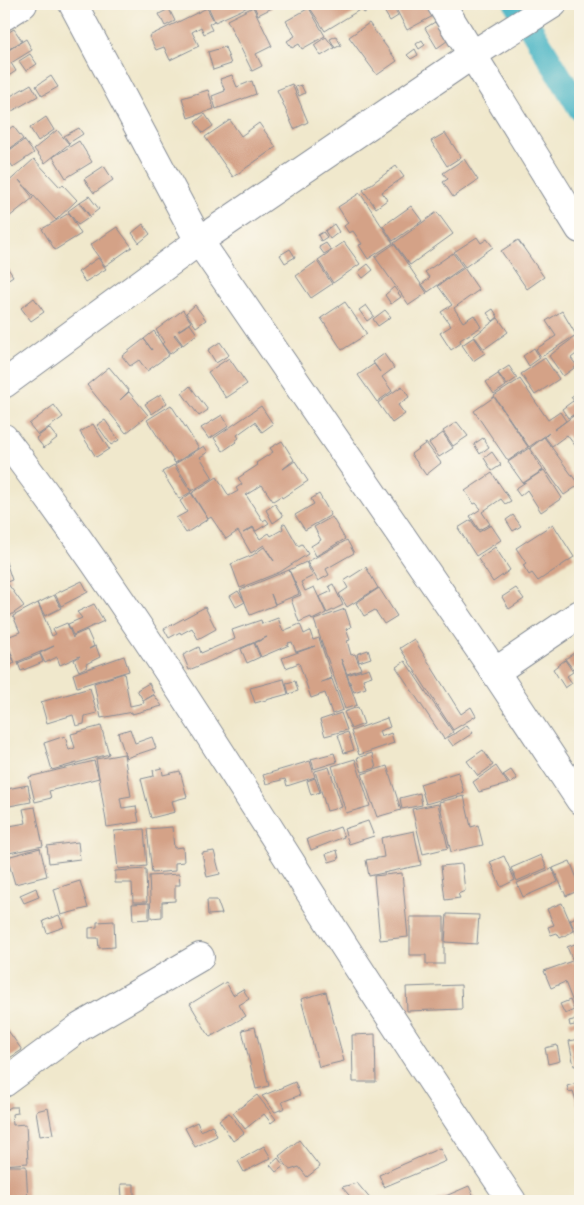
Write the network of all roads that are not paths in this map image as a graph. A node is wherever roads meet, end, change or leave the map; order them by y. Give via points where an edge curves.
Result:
1 (23, 4) edge
2 (73, 4) edge
3 (441, 4) edge
4 (553, 4) edge
5 (4, 16) edge
6 (477, 52) junction
7 (580, 229) edge
8 (199, 241) junction
9 (4, 384) edge
10 (4, 438) edge
11 (580, 614) edge
12 (495, 672) junction
13 (580, 800) edge
14 (200, 957) dead end
15 (4, 1083) edge
16 (512, 1201) edge

1 - 5 street
2 - 8 street
3 - 6 street
4 - 6 street
6 - 7 street
6 - 8 street
8 - 9 street
8 - 12 street
10 - 16 street via 38,482 180,690 400,1035
11 - 12 street
12 - 13 street
14 - 15 street via 80,1027

